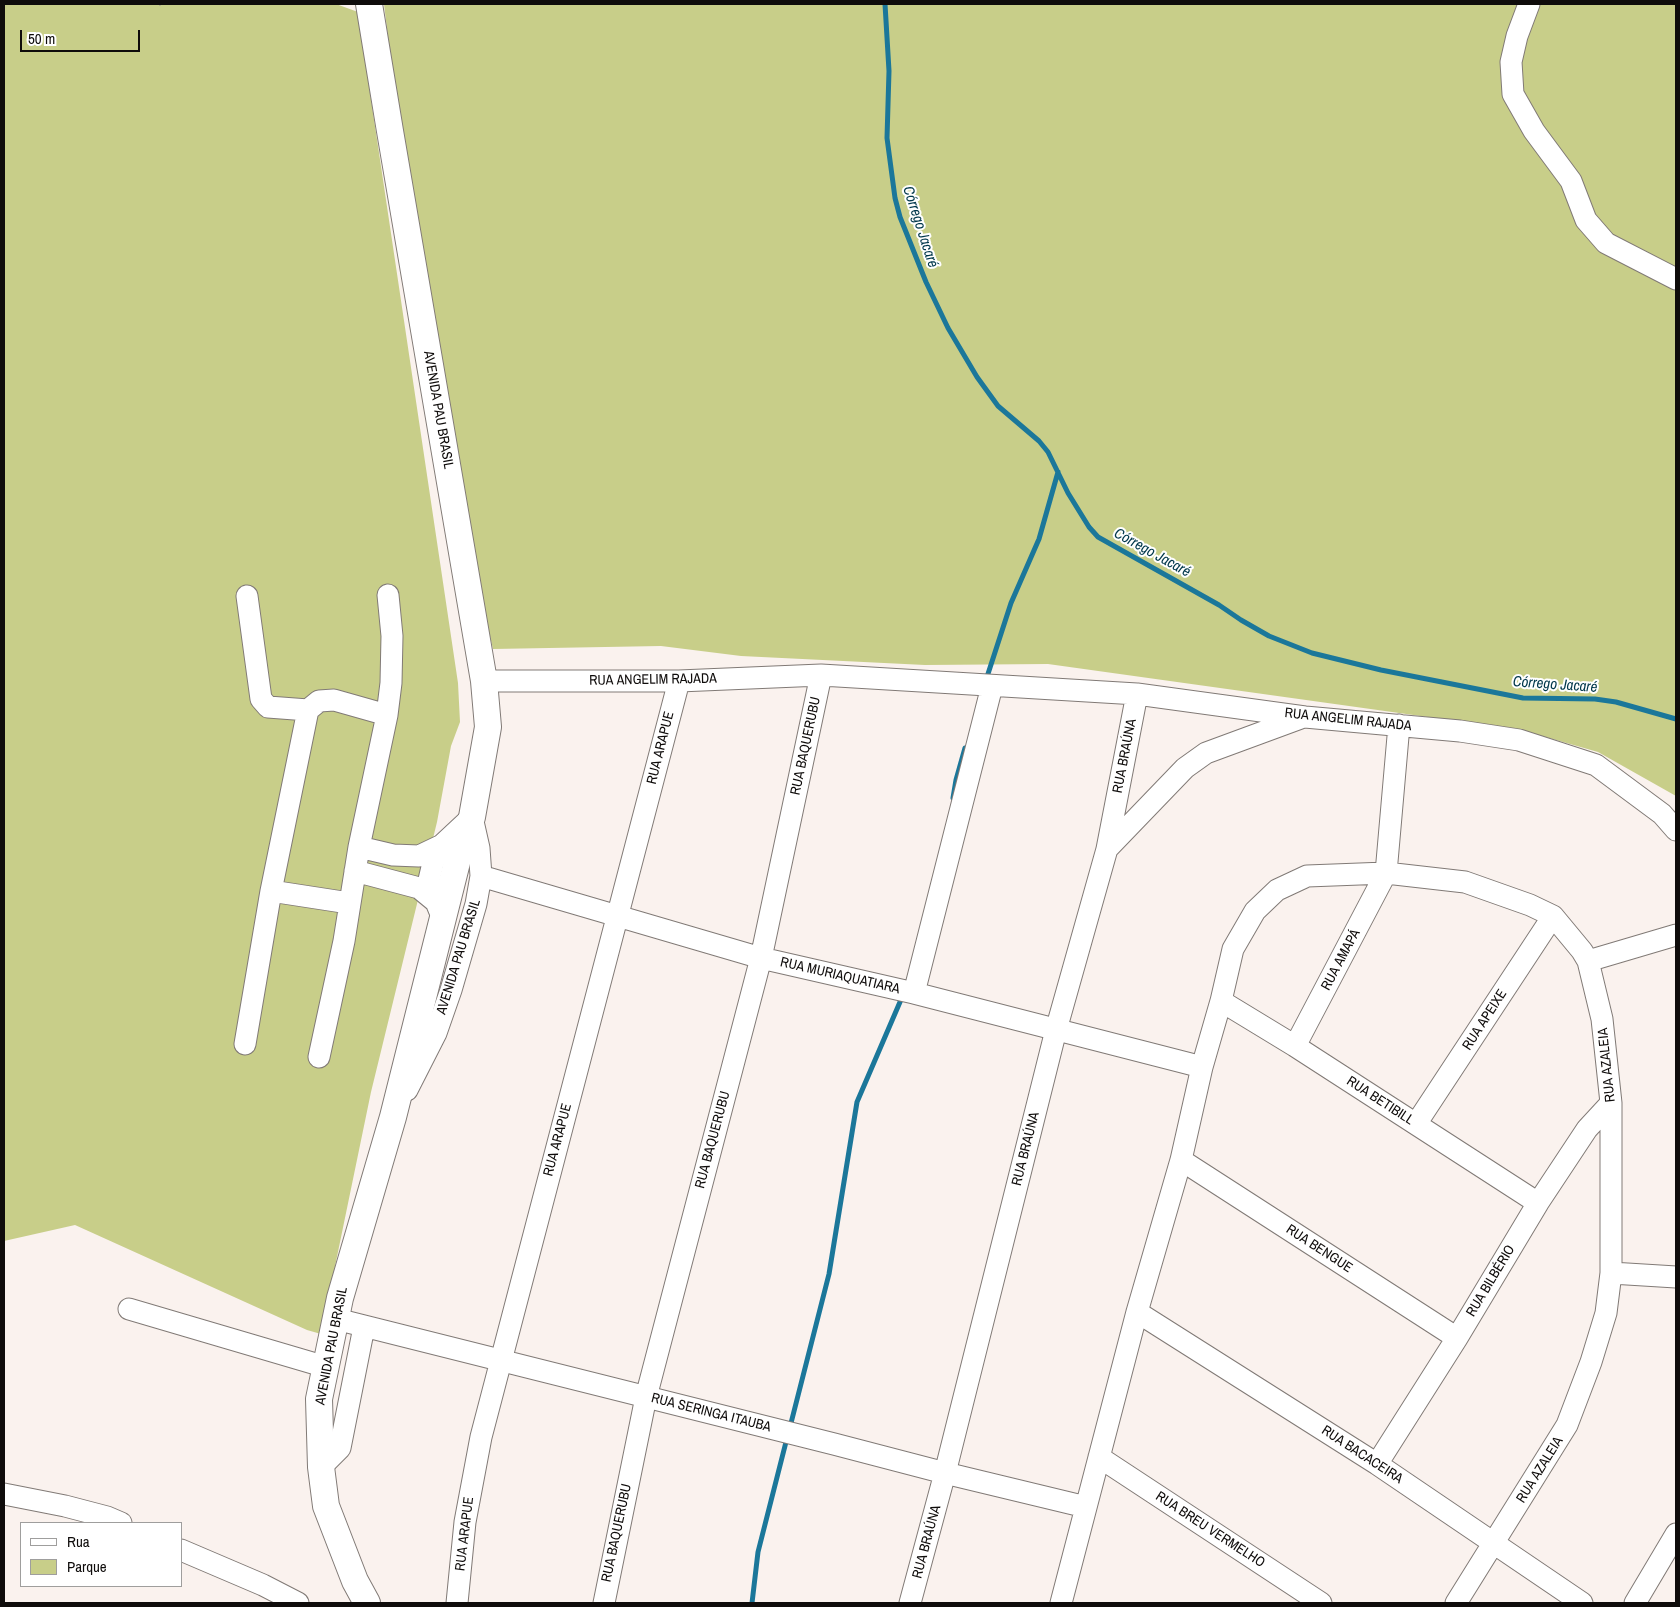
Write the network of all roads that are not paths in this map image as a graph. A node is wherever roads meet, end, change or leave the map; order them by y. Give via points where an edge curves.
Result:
1 (369, 4) edge
2 (1529, 4) edge
3 (1676, 279) edge
4 (388, 595) dead end
5 (247, 596) dead end
6 (821, 675) junction
7 (484, 681) junction
8 (679, 681) junction
9 (985, 686) junction
10 (1137, 694) junction
11 (308, 710) junction
12 (387, 715) junction
13 (1305, 717) junction
14 (1399, 725) junction
15 (472, 817) junction
16 (1676, 830) edge
17 (442, 845) junction
18 (359, 847) junction
19 (1107, 849) junction
20 (355, 871) junction
21 (1386, 874) junction
22 (481, 876) junction
23 (271, 891) junction
24 (428, 895) junction
25 (350, 903) junction
26 (618, 916) junction
27 (1553, 916) junction
28 (443, 920) junction
29 (1676, 935) edge
30 (761, 958) junction
31 (1588, 961) junction
32 (906, 991) junction
33 (1221, 1001) junction
34 (1056, 1030) junction
35 (245, 1044) dead end
36 (1295, 1046) junction
37 (319, 1057) dead end
38 (1202, 1067) junction
39 (1611, 1103) junction
40 (393, 1117) junction
41 (1416, 1124) junction
42 (1181, 1160) junction
43 (1538, 1203) junction
44 (1612, 1274) junction
45 (1676, 1277) edge
46 (129, 1309) dead end
47 (1137, 1312) junction
48 (336, 1319) junction
49 (364, 1326) junction
50 (1458, 1338) junction
51 (500, 1361) junction
52 (326, 1367) junction
53 (646, 1397) junction
54 (1099, 1457) junction
55 (1377, 1464) junction
56 (321, 1467) junction
57 (945, 1473) junction
58 (4, 1494) edge
59 (1086, 1506) junction
60 (119, 1522) edge
61 (1676, 1534) edge
62 (1494, 1544) junction
63 (182, 1550) edge
64 (298, 1603) edge
65 (367, 1603) edge
66 (457, 1603) edge
67 (604, 1603) edge
68 (910, 1603) edge
69 (1061, 1603) edge
70 (1321, 1603) edge
71 (1456, 1603) edge
72 (1582, 1603) edge
73 (1635, 1603) edge

1 - 7 main road, AVENIDA PAU BRASIL
2 - 3 street via 1511,62 1513,94 1534,131 1571,181 1586,220 1606,243
4 - 12 street via 392,636
5 - 11 street via 261,699 268,707
6 - 8 street, RUA ANGELIM RAJADA
6 - 9 street, RUA ANGELIM RAJADA
6 - 30 street, RUA BAQUERUBU
7 - 8 street, RUA ANGELIM RAJADA
7 - 15 main road, AVENIDA PAU BRASIL via 488,727
8 - 26 street, RUA ARAPUE
9 - 10 street, RUA ANGELIM RAJADA
9 - 32 street
10 - 13 street, RUA ANGELIM RAJADA
10 - 19 street, RUA BRAÚNA
11 - 12 street via 319,702 334,700
11 - 23 street
12 - 18 street
13 - 14 street, RUA ANGELIM RAJADA
13 - 19 street via 1206,753 1185,768
14 - 16 street, RUA ANGELIM RAJADA via 1519,740 1596,765 1662,814
14 - 21 street
15 - 17 street
15 - 22 street, AVENIDA PAU BRASIL
15 - 28 main road, AVENIDA PAU BRASIL
17 - 18 street via 419,856 393,855
17 - 24 street via 433,863
18 - 20 street
19 - 34 street, RUA BRAÚNA
20 - 24 street via 419,888
20 - 25 street
21 - 27 street, RUA AZALEIA via 1465,882
21 - 33 street, RUA AZALEIA via 1307,876 1277,890 1255,911 1233,949
21 - 36 street, RUA AMAPÁ
22 - 26 street, RUA MURIAQUATIARA
22 - 40 street, AVENIDA PAU BRASIL via 468,933 439,1024
23 - 25 street
23 - 35 street
24 - 28 street via 436,902
25 - 37 street
26 - 30 street, RUA MURIAQUATIARA
26 - 51 street, RUA ARAPUE
27 - 31 street, RUA AZALEIA
27 - 41 street, RUA APEIXE
28 - 40 main road, AVENIDA PAU BRASIL
29 - 31 street
30 - 32 street, RUA MURIAQUATIARA
30 - 53 street, RUA BAQUERUBU
31 - 39 street, RUA AZALEIA via 1602,1019
32 - 34 street, RUA MURIAQUATIARA
33 - 36 street, RUA BETIBILL
33 - 38 street, RUA AZALEIA
34 - 38 street, RUA MURIAQUATIARA
34 - 57 street, RUA BRAÚNA
36 - 41 street, RUA BETIBILL
38 - 42 street, RUA AZALEIA
39 - 43 street, RUA BILBÉRIO via 1587,1129
39 - 44 street, RUA AZALEIA
40 - 48 main road, AVENIDA PAU BRASIL
41 - 43 street, RUA BETIBILL
42 - 47 street, RUA AZALEIA
42 - 50 street, RUA BENGUE
43 - 50 street, RUA BILBÉRIO
44 - 45 street
44 - 62 street, RUA AZALEIA via 1606,1312 1567,1426
46 - 52 street
47 - 54 street, RUA AZALEIA
47 - 55 street, RUA BACACEIRA
48 - 49 street, RUA SERINGA ITAUBA
48 - 52 main road, AVENIDA PAU BRASIL
49 - 51 street, RUA SERINGA ITAUBA
49 - 56 street via 340,1448
50 - 55 street, RUA BILBÉRIO
51 - 53 street, RUA SERINGA ITAUBA
51 - 66 street, RUA ARAPUE via 481,1436 465,1522
52 - 56 main road, AVENIDA PAU BRASIL via 319,1399
53 - 57 street, RUA SERINGA ITAUBA
53 - 67 street, RUA BAQUERUBU
54 - 59 street, RUA AZALEIA
54 - 70 street, RUA BREU VERMELHO
55 - 62 street, RUA BACACEIRA
56 - 65 main road, AVENIDA PAU BRASIL via 326,1506
57 - 59 street, RUA SERINGA ITAUBA
57 - 68 street, RUA BRAÚNA
58 - 60 street via 65,1506
59 - 69 street, RUA AZALEIA
61 - 73 street
62 - 71 street, RUA AZALEIA
62 - 72 street, RUA BACACEIRA
63 - 64 street

